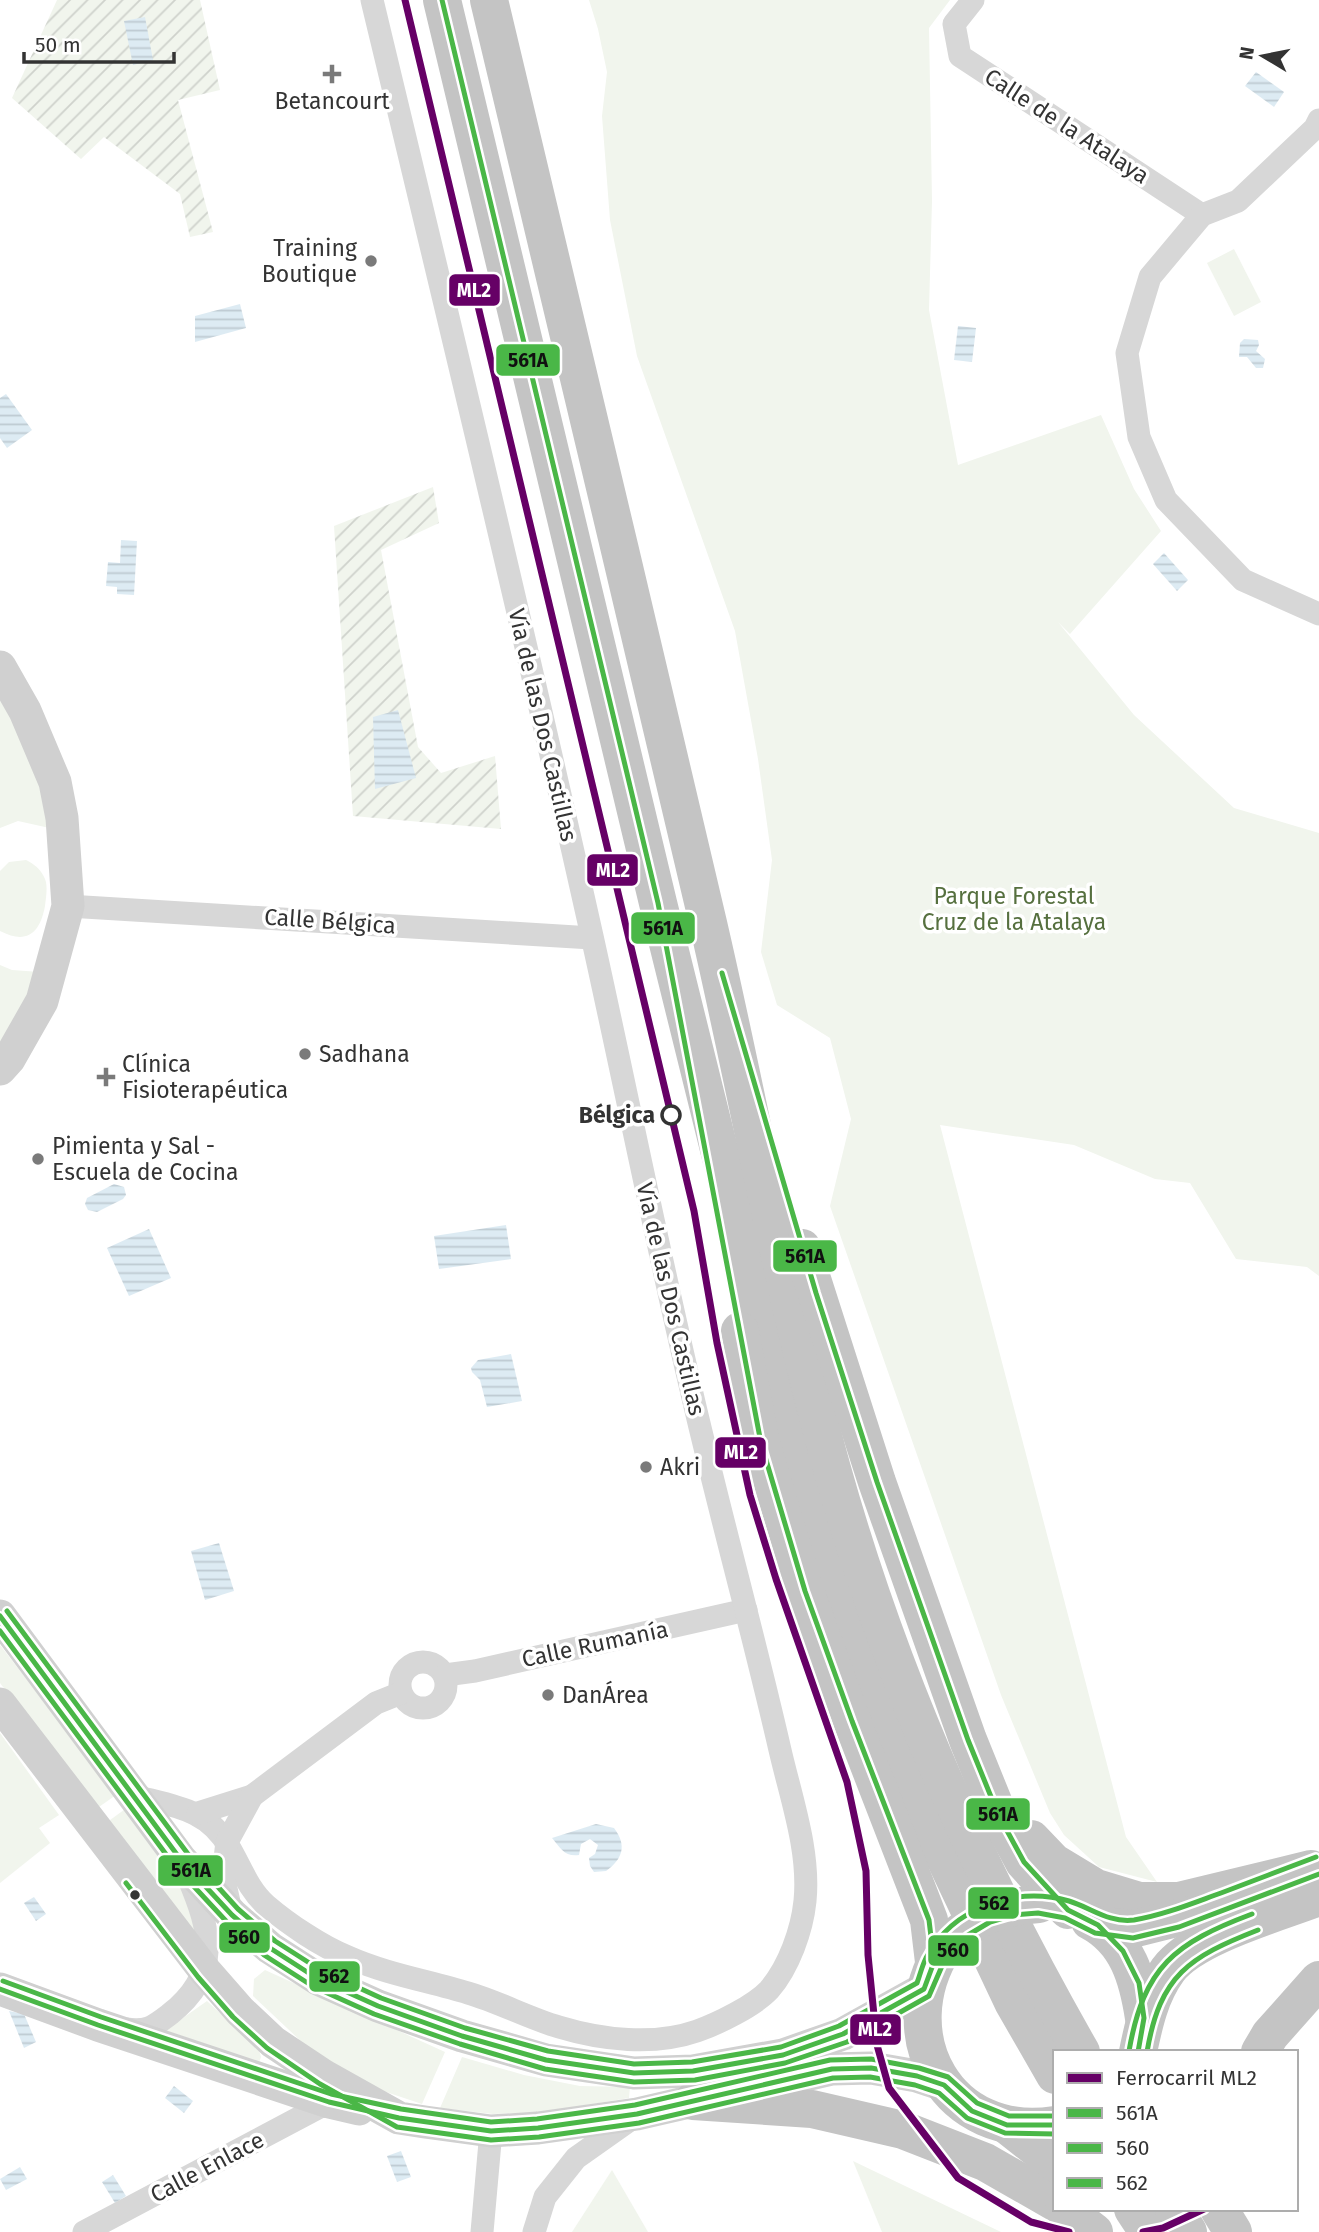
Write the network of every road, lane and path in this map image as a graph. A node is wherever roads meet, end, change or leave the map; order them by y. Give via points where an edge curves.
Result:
1 (372, 0) edge
2 (442, 0) edge
3 (489, 0) edge
4 (973, 0) edge
5 (1319, 120) edge
6 (1202, 215) junction
7 (1319, 614) edge
8 (0, 667) edge
9 (658, 903) junction
10 (68, 905) junction
11 (709, 927) junction
12 (592, 938) junction
13 (0, 1069) edge
14 (746, 1611) junction
15 (0, 1616) edge
16 (445, 1675) junction
17 (401, 1693) junction
18 (0, 1704) edge
19 (979, 1766) junction
20 (135, 1796) junction
21 (252, 1796) junction
22 (198, 1813) junction
23 (227, 1842) junction
24 (181, 1860) junction
25 (1316, 1877) edge
26 (1068, 1913) junction
27 (232, 1915) junction
28 (934, 1966) junction
29 (205, 1971) junction
30 (1319, 1980) edge
31 (0, 1989) edge
32 (98, 2025) junction
33 (1140, 2043) edge
34 (1081, 2050) edge
35 (1261, 2050) edge
36 (1053, 2072) edge
37 (944, 2085) junction
38 (693, 2101) junction
39 (329, 2102) junction
40 (637, 2114) junction
41 (399, 2118) junction
42 (491, 2131) junction
43 (1053, 2138) edge
44 (1053, 2201) edge
45 (1068, 2211) edge
46 (1099, 2211) edge
47 (1134, 2211) edge
48 (1175, 2211) edge
49 (1220, 2211) edge
50 (1235, 2211) edge
51 (84, 2232) edge
52 (482, 2232) edge
53 (534, 2232) edge
54 (1094, 2232) edge
55 (1114, 2232) edge
56 (1148, 2232) edge
57 (1188, 2232) edge
58 (1233, 2232) edge
59 (1243, 2232) edge

1 - 12 street, Vía de las Dos Castillas
2 - 9 highway
3 - 11 highway
4 - 6 street, Calle de la Atalaya via 954,24 960,56
5 - 6 street via 1238,201
6 - 7 street via 1150,277 1128,353 1139,437 1166,500 1242,580
8 - 10 main road via 26,711 55,782
9 - 28 highway via 761,1443 805,1591 929,1920
9 - 36 highway via 769,1349 846,1622 899,1761 1013,2002
10 - 12 street, Calle Bélgica
10 - 13 main road via 42,1002
11 - 19 highway via 816,1293 881,1495
11 - 34 highway via 793,1317 833,1472 883,1627 960,1819 1043,1986
12 - 14 street, Vía de las Dos Castillas via 666,1285
14 - 16 street, Calle Rumanía
14 - 23 street, Vía de las Dos Castillas via 803,1849 806,1894 801,1926 785,1964 767,1992 732,2015 663,2039 587,2034 345,1956 261,1901
15 - 20 main road
16 - 17 street via 434,1664 418,1662 401,1677
16 - 17 street via 446,1690 432,1706 411,1704
17 - 21 street via 376,1703
18 - 29 main road
19 - 25 highway via 1013,1819 1053,1862 1096,1888 1139,1901 1179,1901
19 - 26 highway via 1024,1862
20 - 22 street, Vía de las Dos Castillas
20 - 24 main road
21 - 22 street
21 - 23 street
22 - 23 street, Vía de las Dos Castillas
23 - 27 street via 223,1875
24 - 27 main road
24 - 29 street via 208,1938
25 - 26 highway via 1132,1929
25 - 33 highway via 1192,1949 1169,1969
26 - 28 highway, bridge via 1012,1906 986,1914 963,1928
26 - 33 highway via 1123,1951 1139,1983
27 - 28 main road via 270,1948 318,1979 378,2006 546,2060 634,2073 693,2071 783,2055 844,2034
28 - 37 highway via 921,2023 928,2056
29 - 32 street via 183,2004 143,2031
29 - 41 main road via 273,2042
30 - 35 highway
31 - 32 main road
32 - 39 main road
37 - 38 main road via 871,2068 832,2069
37 - 43 highway via 972,2111
38 - 40 main road
38 - 44 highway via 812,2109 904,2130 985,2162
39 - 41 main road
39 - 51 street, Calle Enlace
40 - 42 main road
40 - 53 street via 576,2158 545,2197
41 - 42 main road
42 - 52 street
45 - 54 highway
46 - 55 highway
47 - 56 highway
48 - 57 highway
49 - 58 highway
50 - 59 highway

